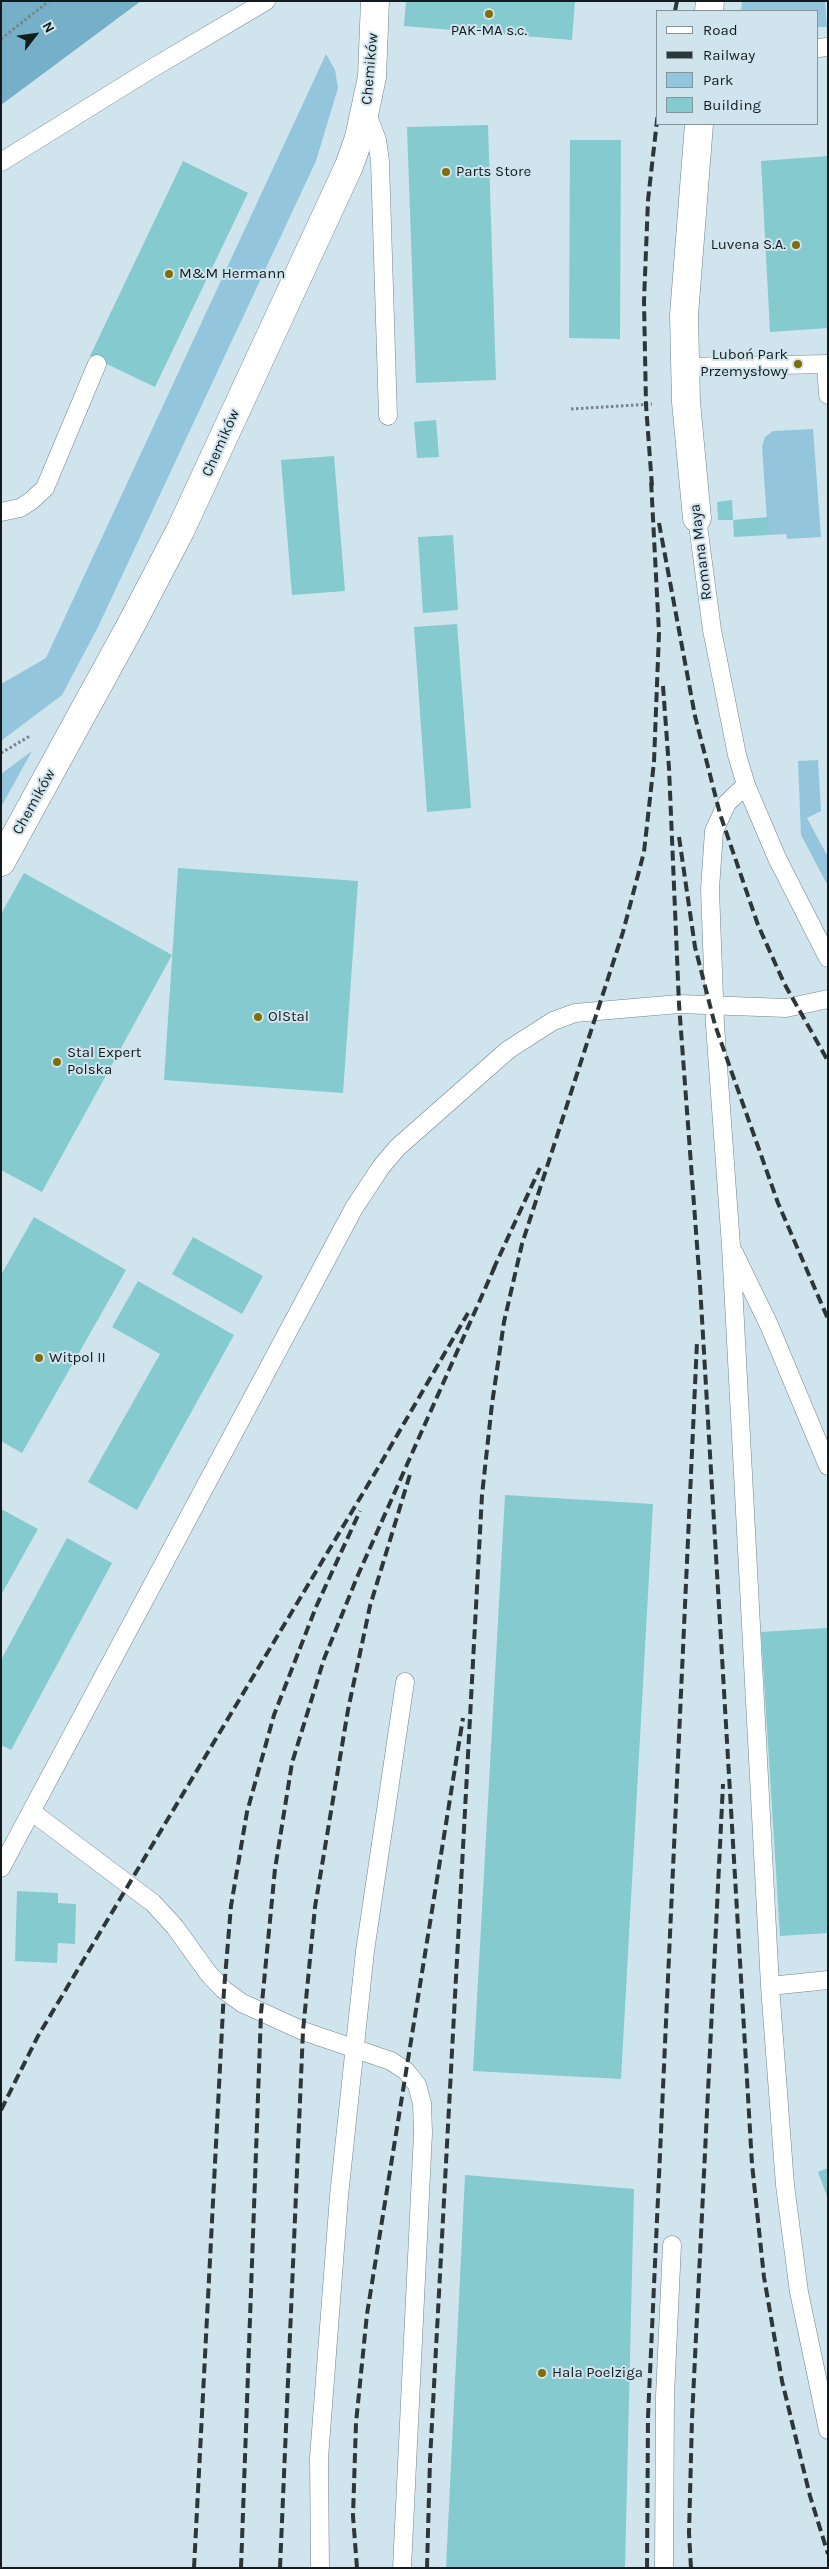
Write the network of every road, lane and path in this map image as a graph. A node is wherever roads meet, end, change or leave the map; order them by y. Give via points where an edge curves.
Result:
1 (49, 1) edge
2 (266, 1) edge
3 (375, 1) edge
4 (1, 39) edge
5 (366, 111) junction
6 (699, 125) edge
7 (1, 162) edge
8 (97, 364) dead end
9 (827, 364) edge
10 (684, 366) junction
11 (828, 394) edge
12 (660, 404) dead end
13 (571, 408) dead end
14 (388, 416) dead end
15 (1, 512) edge
16 (697, 518) joint
17 (746, 784) junction
18 (1, 862) edge
19 (828, 958) edge
20 (828, 999) edge
21 (714, 1005) junction
22 (731, 1246) junction
23 (828, 1466) edge
24 (405, 1682) dead end
25 (32, 1812) junction
26 (1, 1868) edge
27 (828, 1980) edge
28 (770, 1986) junction
29 (354, 2049) junction
30 (672, 2245) dead end
31 (828, 2430) edge
32 (320, 2568) edge
33 (402, 2568) edge
34 (664, 2568) edge

1 - 4 path
2 - 7 lane
3 - 5 street, Chemików via 372,76
5 - 14 lane via 377,140 380,161
5 - 18 street, Chemików via 349,166 181,529
6 - 10 street, Romana Maya via 686,270
8 - 15 lane via 45,488 20,508
9 - 10 lane
9 - 11 lane
10 - 16 street, Romana Maya
12 - 13 path
16 - 17 lane, Romana Maya via 720,679 730,730
17 - 19 lane, Romana Maya via 777,858
17 - 21 lane via 727,803 714,831 710,889
20 - 21 lane via 786,1008
21 - 22 lane
21 - 25 lane via 598,1009 552,1021 508,1050 398,1147 381,1167 354,1208
22 - 23 lane
22 - 28 lane
24 - 29 lane via 365,1951
25 - 26 lane
25 - 29 lane via 153,1903 224,1990 261,2013
27 - 28 lane
28 - 31 lane via 792,2240 799,2292
29 - 32 lane via 320,2448
29 - 33 lane via 390,2061 406,2071 417,2085 422,2103 424,2133
30 - 34 lane via 665,2396

